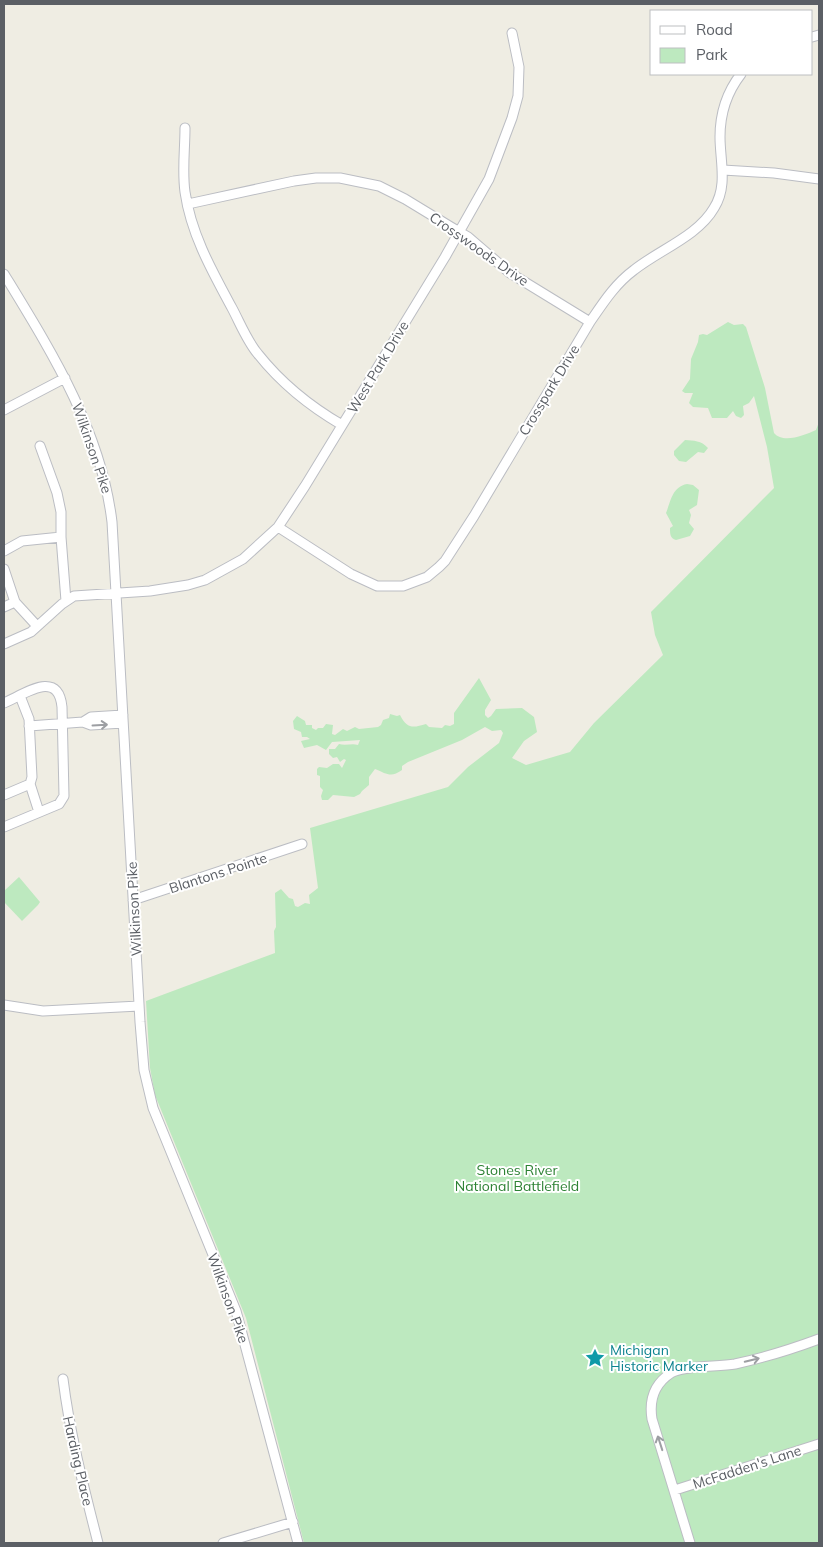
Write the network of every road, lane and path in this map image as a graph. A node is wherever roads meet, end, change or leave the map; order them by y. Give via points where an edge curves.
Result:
1 (512, 32) dead end
2 (741, 75) edge
3 (185, 128) dead end
4 (723, 170) junction
5 (819, 179) edge
6 (188, 204) junction
7 (459, 232) junction
8 (4, 274) edge
9 (590, 322) junction
10 (65, 378) junction
11 (4, 410) edge
12 (342, 425) junction
13 (40, 446) dead end
14 (278, 527) junction
15 (61, 537) junction
16 (4, 551) edge
17 (4, 569) edge
18 (116, 592) junction
19 (66, 601) junction
20 (16, 602) junction
21 (4, 607) edge
22 (37, 626) junction
23 (4, 644) edge
24 (20, 696) junction
25 (4, 703) edge
26 (123, 719) junction
27 (61, 724) junction
28 (29, 726) junction
29 (30, 784) junction
30 (4, 795) edge
31 (39, 812) junction
32 (4, 827) edge
33 (302, 844) dead end
34 (133, 900) junction
35 (4, 1005) edge
36 (139, 1006) junction
37 (819, 1339) edge
38 (62, 1378) dead end
39 (819, 1444) edge
40 (675, 1490) junction
41 (293, 1522) junction
42 (98, 1543) edge
43 (223, 1543) edge
44 (298, 1543) edge
45 (690, 1543) edge

1 - 7 street, West Park Drive via 519,67 518,96 489,179
2 - 4 street, Crosspark Drive via 729,93 722,114
3 - 6 street via 185,192
4 - 5 street
4 - 9 street, Crosspark Drive via 721,191 707,218 626,276
6 - 7 street, Crosswoods Drive via 294,181 340,178 378,186
6 - 12 street via 204,253 257,353 292,389
7 - 9 street, Crosswoods Drive via 510,273
7 - 12 street, West Park Drive
8 - 10 street, Wilkinson Pike
9 - 14 street, Crosspark Drive via 474,516 445,561 427,577 403,586 377,586 351,574
10 - 11 street
10 - 18 street, Wilkinson Pike via 81,411 108,488
12 - 14 street, West Park Drive
13 - 15 street via 57,493
14 - 18 street, West Park Drive via 244,559 205,580 170,588
15 - 16 street via 22,541
15 - 19 street
17 - 20 street
18 - 19 street, West Park Drive via 74,596
18 - 26 street, Wilkinson Pike
19 - 22 street
20 - 21 street
20 - 22 street
22 - 23 street
24 - 25 street
24 - 27 street via 44,686 52,687 61,700
24 - 28 street
26 - 27 street via 91,725 83,722
26 - 34 street, Wilkinson Pike
27 - 28 street
27 - 31 street via 64,796 59,804
28 - 29 street
29 - 30 street
29 - 31 street
31 - 32 street
33 - 34 street, Blantons Pointe
34 - 36 street, Wilkinson Pike
35 - 36 street via 43,1011
36 - 41 street, Wilkinson Pike via 143,1063 150,1099 236,1312
40 -> 37 street via 650,1407 651,1397 663,1379 682,1368 734,1364
38 - 42 street, Harding Place via 76,1458
39 - 40 street, McFadden's Lane
40 - 45 street
41 - 43 street
41 - 44 street, Wilkinson Pike

